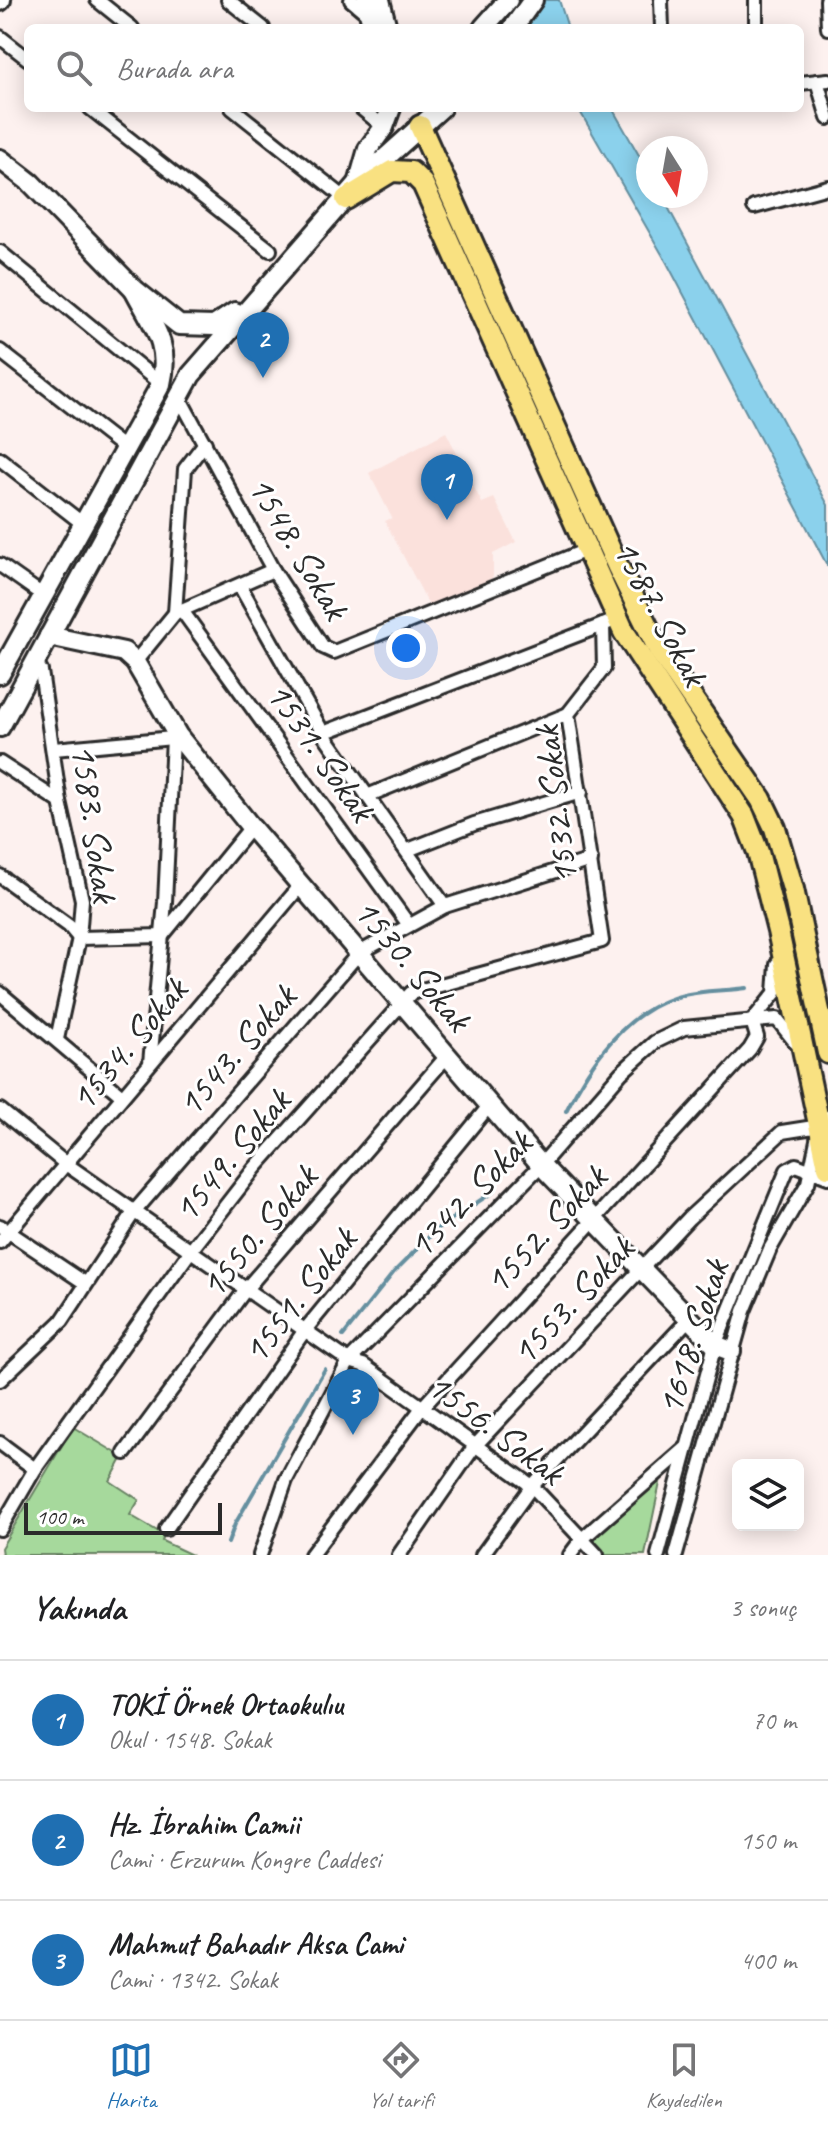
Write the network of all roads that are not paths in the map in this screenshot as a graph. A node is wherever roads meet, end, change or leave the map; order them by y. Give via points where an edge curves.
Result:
1 (97, 0) edge
2 (228, 0) edge
3 (351, 0) edge
4 (508, 0) edge
5 (533, 0) edge
6 (661, 0) edge
7 (756, 0) edge
8 (827, 0) edge
9 (372, 11) edge
10 (127, 24) edge
11 (258, 24) edge
12 (487, 24) edge
13 (516, 24) edge
14 (662, 24) edge
15 (756, 24) edge
16 (828, 28) edge
17 (0, 37) edge
18 (24, 56) edge
19 (823, 80) edge
20 (95, 112) edge
21 (238, 112) edge
22 (366, 112) edge
23 (390, 112) edge
24 (416, 117) edge
25 (828, 118) edge
26 (384, 127) junction
27 (0, 159) edge
28 (828, 187) edge
29 (352, 192) junction
30 (754, 207) dead end
31 (270, 250) dead end
32 (0, 252) edge
33 (134, 289) junction
34 (258, 295) junction
35 (0, 351) edge
36 (161, 384) junction
37 (178, 395) junction
38 (205, 443) junction
39 (123, 447) junction
40 (0, 459) edge
41 (82, 523) junction
42 (589, 549) junction
43 (0, 565) edge
44 (273, 570) junction
45 (240, 586) junction
46 (44, 596) junction
47 (179, 612) junction
48 (611, 622) junction
49 (49, 636) junction
50 (135, 662) junction
51 (36, 663) junction
52 (0, 674) edge
53 (568, 714) junction
54 (0, 727) edge
55 (323, 733) junction
56 (175, 737) junction
57 (54, 749) junction
58 (0, 763) edge
59 (581, 792) junction
60 (367, 796) junction
61 (60, 802) junction
62 (251, 827) junction
63 (408, 850) junction
64 (591, 860) junction
65 (0, 876) edge
66 (301, 885) junction
67 (445, 906) junction
68 (409, 925) junction
69 (778, 931) junction
70 (162, 936) junction
71 (79, 938) junction
72 (602, 941) joint
73 (359, 953) junction
74 (0, 993) edge
75 (402, 1003) junction
76 (752, 1021) junction
77 (57, 1039) junction
78 (828, 1053) edge
79 (447, 1056) junction
80 (806, 1062) junction
81 (150, 1063) junction
82 (122, 1096) junction
83 (489, 1106) junction
84 (0, 1110) edge
85 (824, 1122) edge
86 (66, 1164) junction
87 (541, 1165) junction
88 (821, 1168) edge
89 (828, 1177) edge
90 (134, 1212) junction
91 (594, 1218) junction
92 (3, 1233) edge
93 (192, 1249) junction
94 (644, 1269) junction
95 (85, 1283) junction
96 (246, 1289) junction
97 (690, 1318) junction
98 (305, 1330) junction
99 (723, 1348) junction
100 (349, 1361) junction
101 (0, 1380) edge
102 (421, 1409) junction
103 (0, 1443) edge
104 (474, 1447) junction
105 (686, 1448) junction
106 (125, 1453) dead end
107 (35, 1469) junction
108 (532, 1486) junction
109 (0, 1529) edge
110 (166, 1529) dead end
111 (582, 1539) junction
112 (260, 1555) edge
113 (311, 1555) edge
114 (399, 1555) edge
115 (482, 1555) edge
116 (570, 1555) edge
117 (597, 1555) edge
118 (658, 1555) edge
119 (676, 1555) edge

1 - 10 street
2 - 11 street
3 - 9 street
4 - 12 main road
5 - 13 main road
6 - 14 street
7 - 15 street
8 - 16 street
17 - 18 street
19 - 25 street
20 - 31 street
21 - 29 street
22 - 26 street
23 - 26 main road
24 - 29 main road
24 - 78 main road, 1587. Sokak via 659,650 761,799 775,828
26 - 29 main road via 368,149
27 - 33 main road via 31,183
28 - 30 street
29 - 34 main road
29 - 42 main road, 1587. Sokak via 392,171 411,172 423,184
32 - 36 street
33 - 34 main road via 179,325 203,328 225,320
33 - 36 main road via 164,345
34 - 37 main road
35 - 39 street
36 - 39 main road
37 - 38 street, 1548. Sokak
37 - 49 main road
38 - 44 street, 1548. Sokak
38 - 47 street via 185,469
39 - 41 main road
40 - 41 street
41 - 46 main road
42 - 44 street, 1548. Sokak via 334,652 323,647
42 - 48 main road, 1587. Sokak
43 - 46 street
44 - 45 street
45 - 47 street
45 - 55 street
46 - 52 main road
47 - 50 street
47 - 68 street, 1531. Sokak
48 - 53 street, 1532. Sokak via 604,668
48 - 55 street
48 - 69 main road, 1587. Sokak via 744,816
49 - 50 main road via 124,652
49 - 51 main road
50 - 56 main road, 1530. Sokak
51 - 54 main road
51 - 57 street, 1583. Sokak
53 - 59 street, 1532. Sokak
53 - 60 street
55 - 60 street
56 - 57 street
56 - 62 main road, 1530. Sokak
56 - 70 street
57 - 61 street, 1583. Sokak
58 - 61 street
59 - 63 street
59 - 64 street, 1532. Sokak
60 - 63 street
61 - 71 street, 1583. Sokak via 82,900
62 - 66 main road, 1530. Sokak
62 - 70 street
63 - 67 street
64 - 67 street, 1543. Sokak
64 - 72 street, 1532. Sokak
65 - 71 street
66 - 73 main road, 1530. Sokak
66 - 81 street, 1534. Sokak
67 - 68 street, 1543. Sokak
68 - 73 street, 1543. Sokak
69 - 76 street, 1552. Sokak via 775,993
69 - 80 main road, 1587. Sokak
70 - 71 street
70 - 81 street
71 - 77 street, 1583. Sokak
72 - 75 street, 1549. Sokak via 411,993
73 - 75 main road, 1530. Sokak
73 - 90 street, 1543. Sokak
74 - 77 street
75 - 79 main road, 1530. Sokak
75 - 93 street, 1549. Sokak via 255,1168
76 - 80 street, 1342. Sokak via 777,1019
76 - 87 street, 1342. Sokak via 684,1028 655,1042
76 - 91 street, 1552. Sokak via 757,1037 750,1049
77 - 82 street
79 - 83 main road, 1530. Sokak
79 - 96 street, 1550. Sokak
80 - 85 main road, 1587. Sokak
81 - 82 street, 1534. Sokak
82 - 86 street, 1534. Sokak
83 - 87 main road, 1530. Sokak
83 - 98 street, 1551. Sokak
84 - 86 street, 1556. Sokak
85 - 88 main road, 1587. Sokak
85 - 94 street, 1553. Sokak via 782,1132 689,1218
86 - 90 street, 1556. Sokak
86 - 92 street, 1534. Sokak
87 - 91 main road, 1530. Sokak
87 - 100 street, 1342. Sokak
88 - 89 street
88 - 99 street, 1618. Sokak via 770,1249
88 - 99 street, 1618. Sokak via 796,1165 787,1170
90 - 93 street, 1556. Sokak
90 - 95 street, 1543. Sokak
91 - 94 main road, 1530. Sokak
91 - 102 street, 1552. Sokak
92 - 95 street
93 - 96 street, 1556. Sokak
93 - 107 street, 1549. Sokak
94 - 97 main road, 1530. Sokak
94 - 104 street, 1553. Sokak
95 - 101 street, 1543. Sokak via 62,1321
96 - 98 street, 1556. Sokak
96 - 106 street, 1550. Sokak
97 - 99 main road, 1530. Sokak
97 - 108 street
98 - 100 street, 1556. Sokak
98 - 110 street, 1551. Sokak
99 - 105 street, 1618. Sokak
99 - 119 street, 1618. Sokak
100 - 102 street, 1556. Sokak via 363,1365
100 - 112 street, 1342. Sokak via 286,1480
102 - 104 street, 1556. Sokak
102 - 113 street, 1552. Sokak
103 - 107 street
104 - 108 street, 1556. Sokak
104 - 114 street, 1553. Sokak
105 - 111 street
105 - 118 street, 1618. Sokak
107 - 109 street, 1549. Sokak
108 - 111 street, 1556. Sokak
108 - 115 street
111 - 116 street
111 - 117 street, 1556. Sokak

